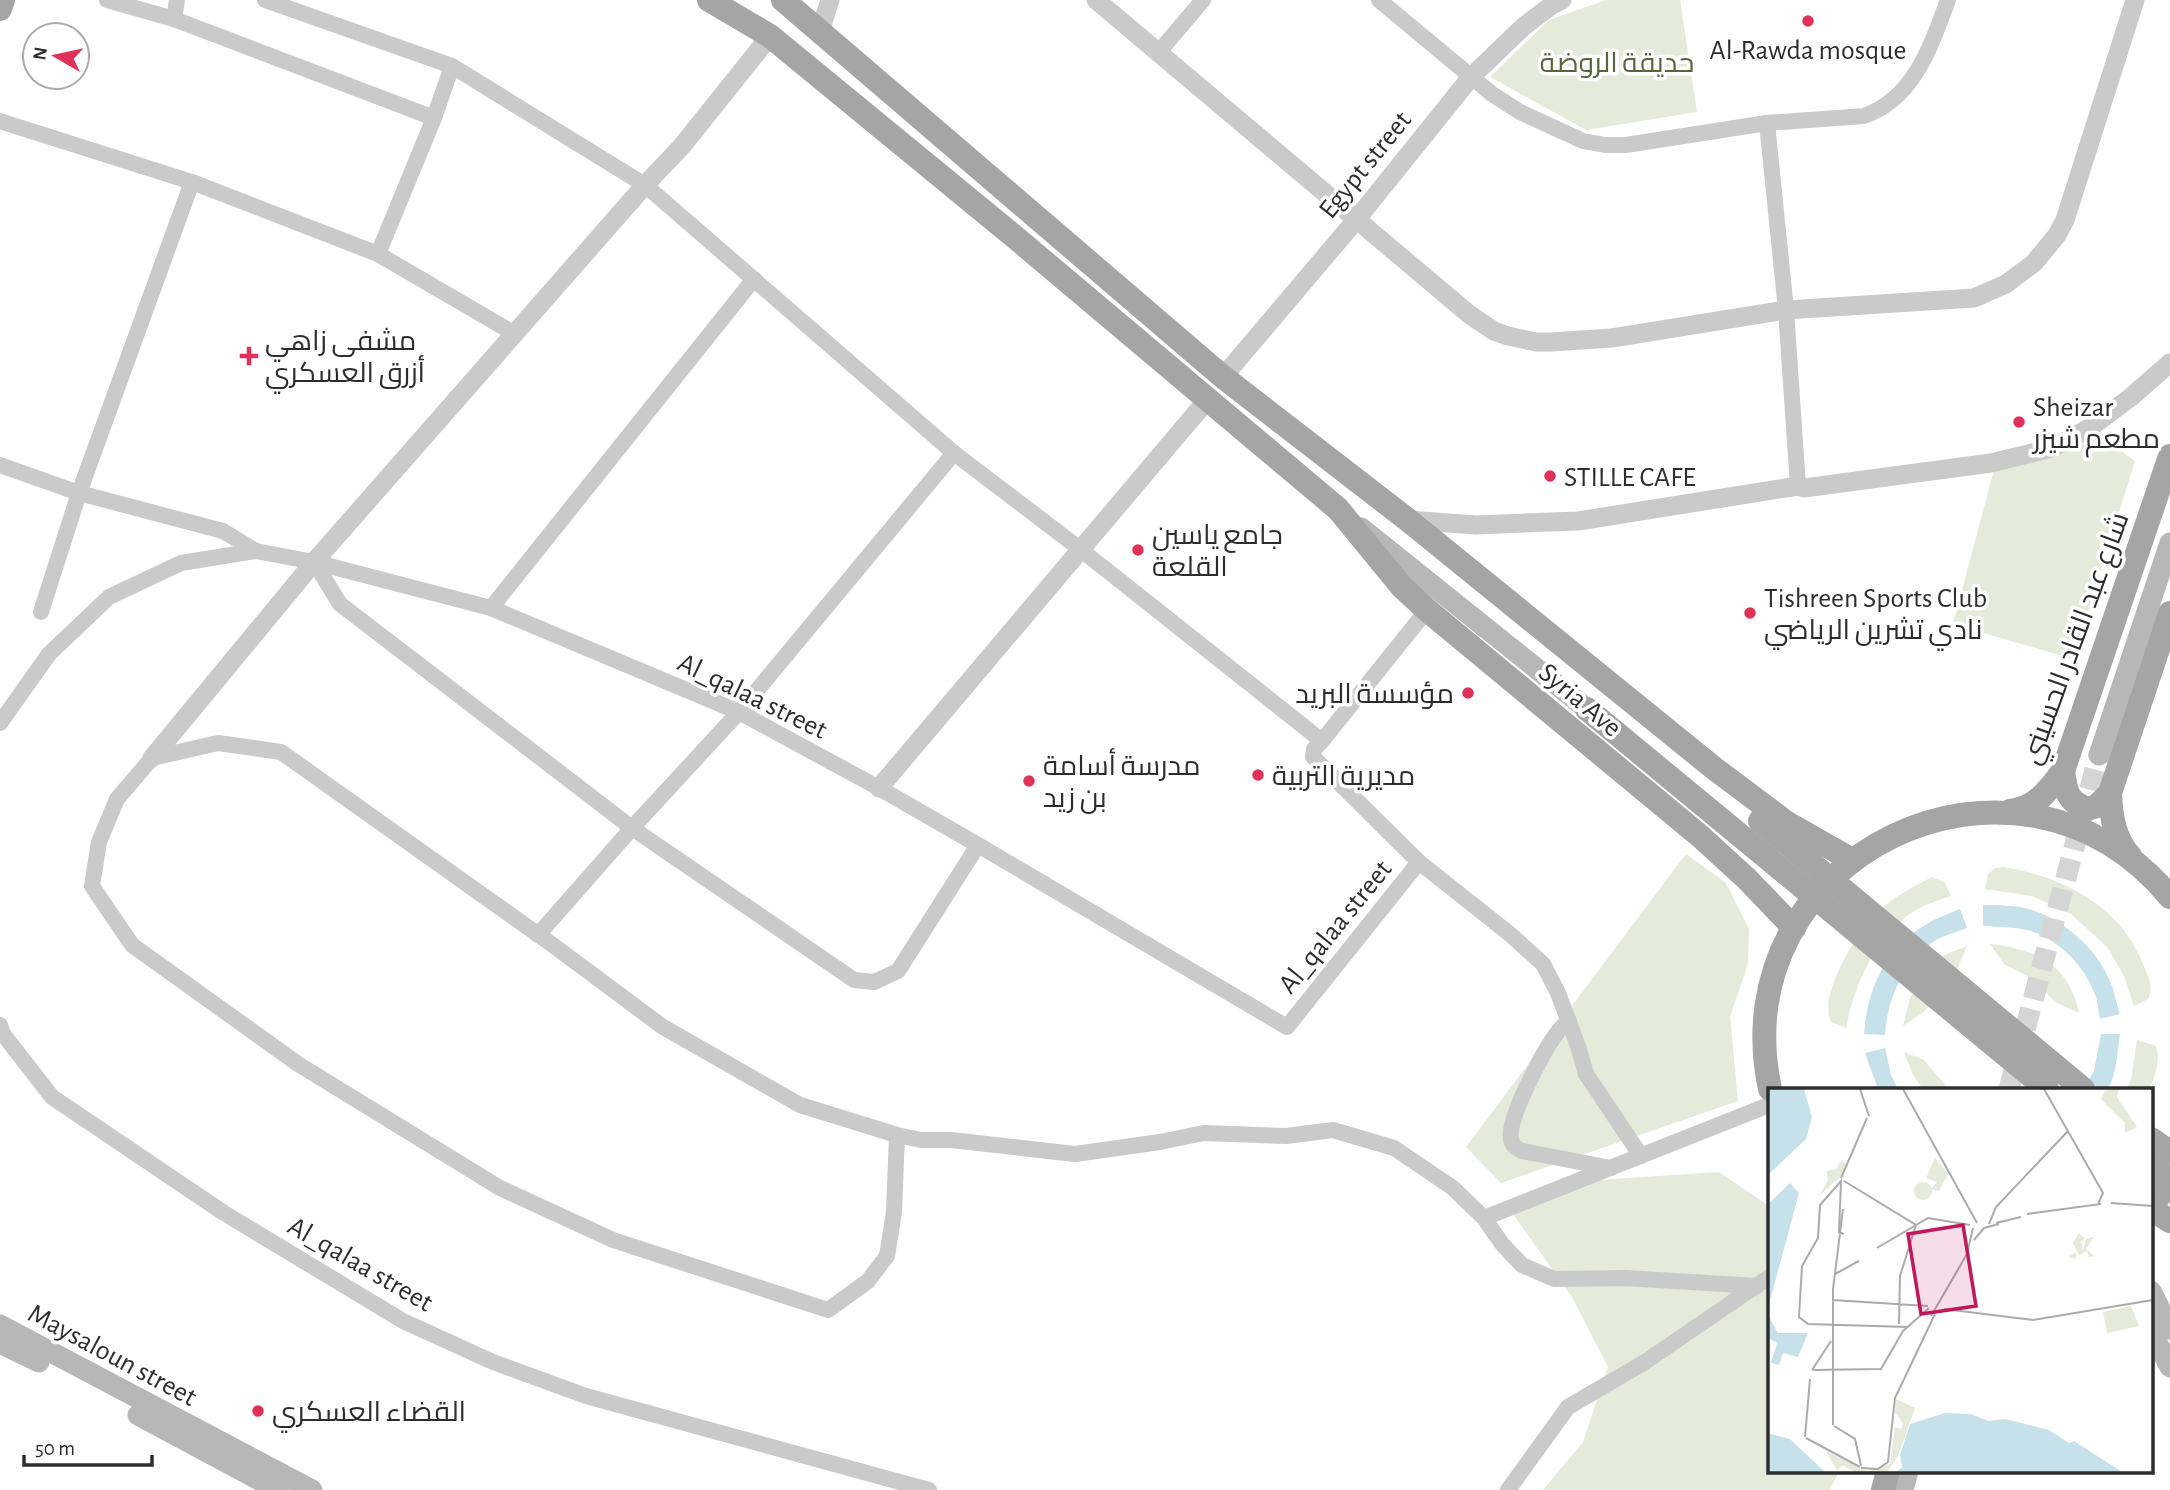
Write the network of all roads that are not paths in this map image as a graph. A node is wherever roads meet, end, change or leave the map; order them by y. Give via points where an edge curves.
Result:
1 (3, 0) edge
2 (107, 0) edge
3 (177, 0) edge
4 (265, 0) edge
5 (709, 0) edge
6 (783, 0) edge
7 (830, 0) edge
8 (1096, 0) edge
9 (1203, 0) edge
10 (1379, 0) edge
11 (1562, 0) edge
12 (1948, 0) edge
13 (2135, 0) edge
14 (0, 9) edge
15 (174, 19) junction
16 (820, 32) junction
17 (770, 36) junction
18 (1158, 53) junction
19 (453, 66) junction
20 (1471, 77) junction
21 (434, 118) junction
22 (0, 121) edge
23 (1767, 122) junction
24 (192, 182) junction
25 (645, 185) junction
26 (1356, 220) junction
27 (378, 254) junction
28 (754, 279) junction
29 (1786, 310) junction
30 (515, 334) junction
31 (2170, 363) edge
32 (1223, 377) junction
33 (1208, 399) junction
34 (954, 453) junction
35 (2170, 456) edge
36 (0, 465) edge
37 (1348, 474) junction
38 (1798, 486) junction
39 (79, 493) junction
40 (1338, 509) junction
41 (1408, 520) junction
42 (2170, 543) edge
43 (1080, 550) junction
44 (256, 551) junction
45 (314, 562) junction
46 (491, 608) junction
47 (1427, 610) junction
48 (41, 612) dead end
49 (2170, 613) edge
50 (1595, 700) junction
51 (739, 712) junction
52 (0, 723) edge
53 (1322, 741) junction
54 (2099, 755) tunnel mouth
55 (152, 758) junction
56 (2063, 771) junction
57 (879, 788) junction
58 (2110, 793) junction
59 (2004, 812) junction
60 (632, 828) junction
61 (978, 845) junction
62 (1853, 860) junction
63 (1419, 862) junction
64 (2135, 862) junction
65 (2170, 897) edge
66 (1794, 928) junction
67 (538, 935) junction
68 (1569, 1021) junction
69 (0, 1025) edge
70 (1770, 1088) edge
71 (2046, 1088) edge
72 (2082, 1088) edge
73 (1768, 1105) edge
74 (897, 1135) junction
75 (2152, 1140) edge
76 (2170, 1152) edge
77 (1641, 1156) junction
78 (2152, 1167) edge
79 (1613, 1168) junction
80 (2170, 1181) edge
81 (2152, 1206) edge
82 (2152, 1208) edge
83 (1484, 1218) junction
84 (2170, 1221) edge
85 (1763, 1282) edge
86 (2152, 1293) edge
87 (0, 1325) edge
88 (2170, 1329) edge
89 (2152, 1333) edge
90 (0, 1343) edge
91 (2170, 1367) edge
92 (1888, 1472) edge
93 (1908, 1472) edge
94 (278, 1490) edge
95 (312, 1490) edge
96 (929, 1490) edge
97 (1508, 1490) edge
98 (1883, 1490) edge
99 (1903, 1490) edge

1 - 14 main road
2 - 15 street
3 - 15 street
4 - 19 street
5 - 17 main road, Syria Ave
6 - 16 main road
7 - 16 street
8 - 18 street
9 - 18 street
10 - 20 street
11 - 20 street, Egypt street via 1523,27
12 - 23 street via 1922,65 1884,106 1864,116
13 - 29 street via 2065,220 2034,263 2006,284 1974,298
15 - 21 street
16 - 32 main road
17 - 25 street
17 - 33 main road, Syria Ave
18 - 26 street
19 - 21 street
19 - 25 street
20 - 23 street via 1520,113 1572,138 1594,143 1626,145
20 - 26 street, Egypt street
21 - 27 street
22 - 24 street
23 - 29 street
24 - 27 street
24 - 39 street
25 - 28 street
25 - 30 street
26 - 29 street via 1481,324 1522,340 1612,338
26 - 32 street, Egypt street
27 - 30 street
28 - 34 street
28 - 46 street
29 - 38 street
30 - 45 street
31 - 38 street via 2091,427 2052,448 1992,463
32 - 37 main road
33 - 40 main road, Syria Ave
33 - 43 street
34 - 43 street
34 - 51 street
35 - 56 main road, شارع عبد القادر الحسيني
36 - 39 street
37 - 41 main road
37 - 50 main road via 1390,518
38 - 41 street via 1577,521 1476,525
39 - 44 street via 223,531
39 - 48 street
40 - 47 main road, Syria Ave via 1402,587
40 - 50 main road
41 - 62 main road via 1715,769 1787,823
42 - 54 main road
43 - 53 street
43 - 57 street
44 - 45 street, Al_qalaa street
44 - 52 street, Al_qalaa street via 181,563 110,597 49,654
45 - 46 street, Al_qalaa street
45 - 55 street
45 - 60 street via 340,604
46 - 51 street, Al_qalaa street
47 - 53 street
47 - 66 main road, Syria Ave via 1699,836
49 - 58 main road
50 - 71 main road
50 - 72 main road
51 - 57 street, Al_qalaa street
51 - 60 street
53 - 63 street via 1312,757
55 - 67 street via 218,743 281,752
55 - 74 street via 117,799 99,842 92,886 132,945 298,1064 500,1188 613,1240 828,1310 868,1281 887,1256
56 - 58 main road via 2066,792 2074,804 2087,809 2097,806
56 - 59 main road, شارع عبد القادر الحسيني via 2032,805
57 - 61 street, Al_qalaa street
58 - 64 main road via 2116,833
59 - 62 main road via 1924,822 1886,838
59 - 64 main road via 2073,826
60 - 61 street via 854,980 874,982 898,971
60 - 67 street
61 - 63 street, Al_qalaa street via 1287,1027
62 - 66 main road via 1820,891
63 - 68 street via 1543,964
64 - 65 main road
66 - 70 main road via 1781,956 1766,1014
67 - 74 street via 663,1027 765,1087 800,1105
68 - 77 street via 1586,1074
68 - 79 street via 1546,1049 1511,1120 1510,1137 1513,1146 1522,1151
69 - 96 street, Al_qalaa street via 52,1097 224,1213 403,1321 493,1362 586,1396
73 - 77 street
74 - 83 street via 1075,1154 1203,1133 1286,1136 1333,1130 1394,1148 1453,1188
75 - 76 main road
77 - 79 street
78 - 80 main road
79 - 83 street
80 - 81 main road
82 - 84 main road
83 - 85 street via 1522,1265 1554,1279
85 - 97 street via 1645,1362 1568,1407
86 - 88 main road
87 - 95 main road, Maysaloun street
89 - 91 main road
90 - 94 main road, Maysaloun street
92 - 98 main road
93 - 99 main road

